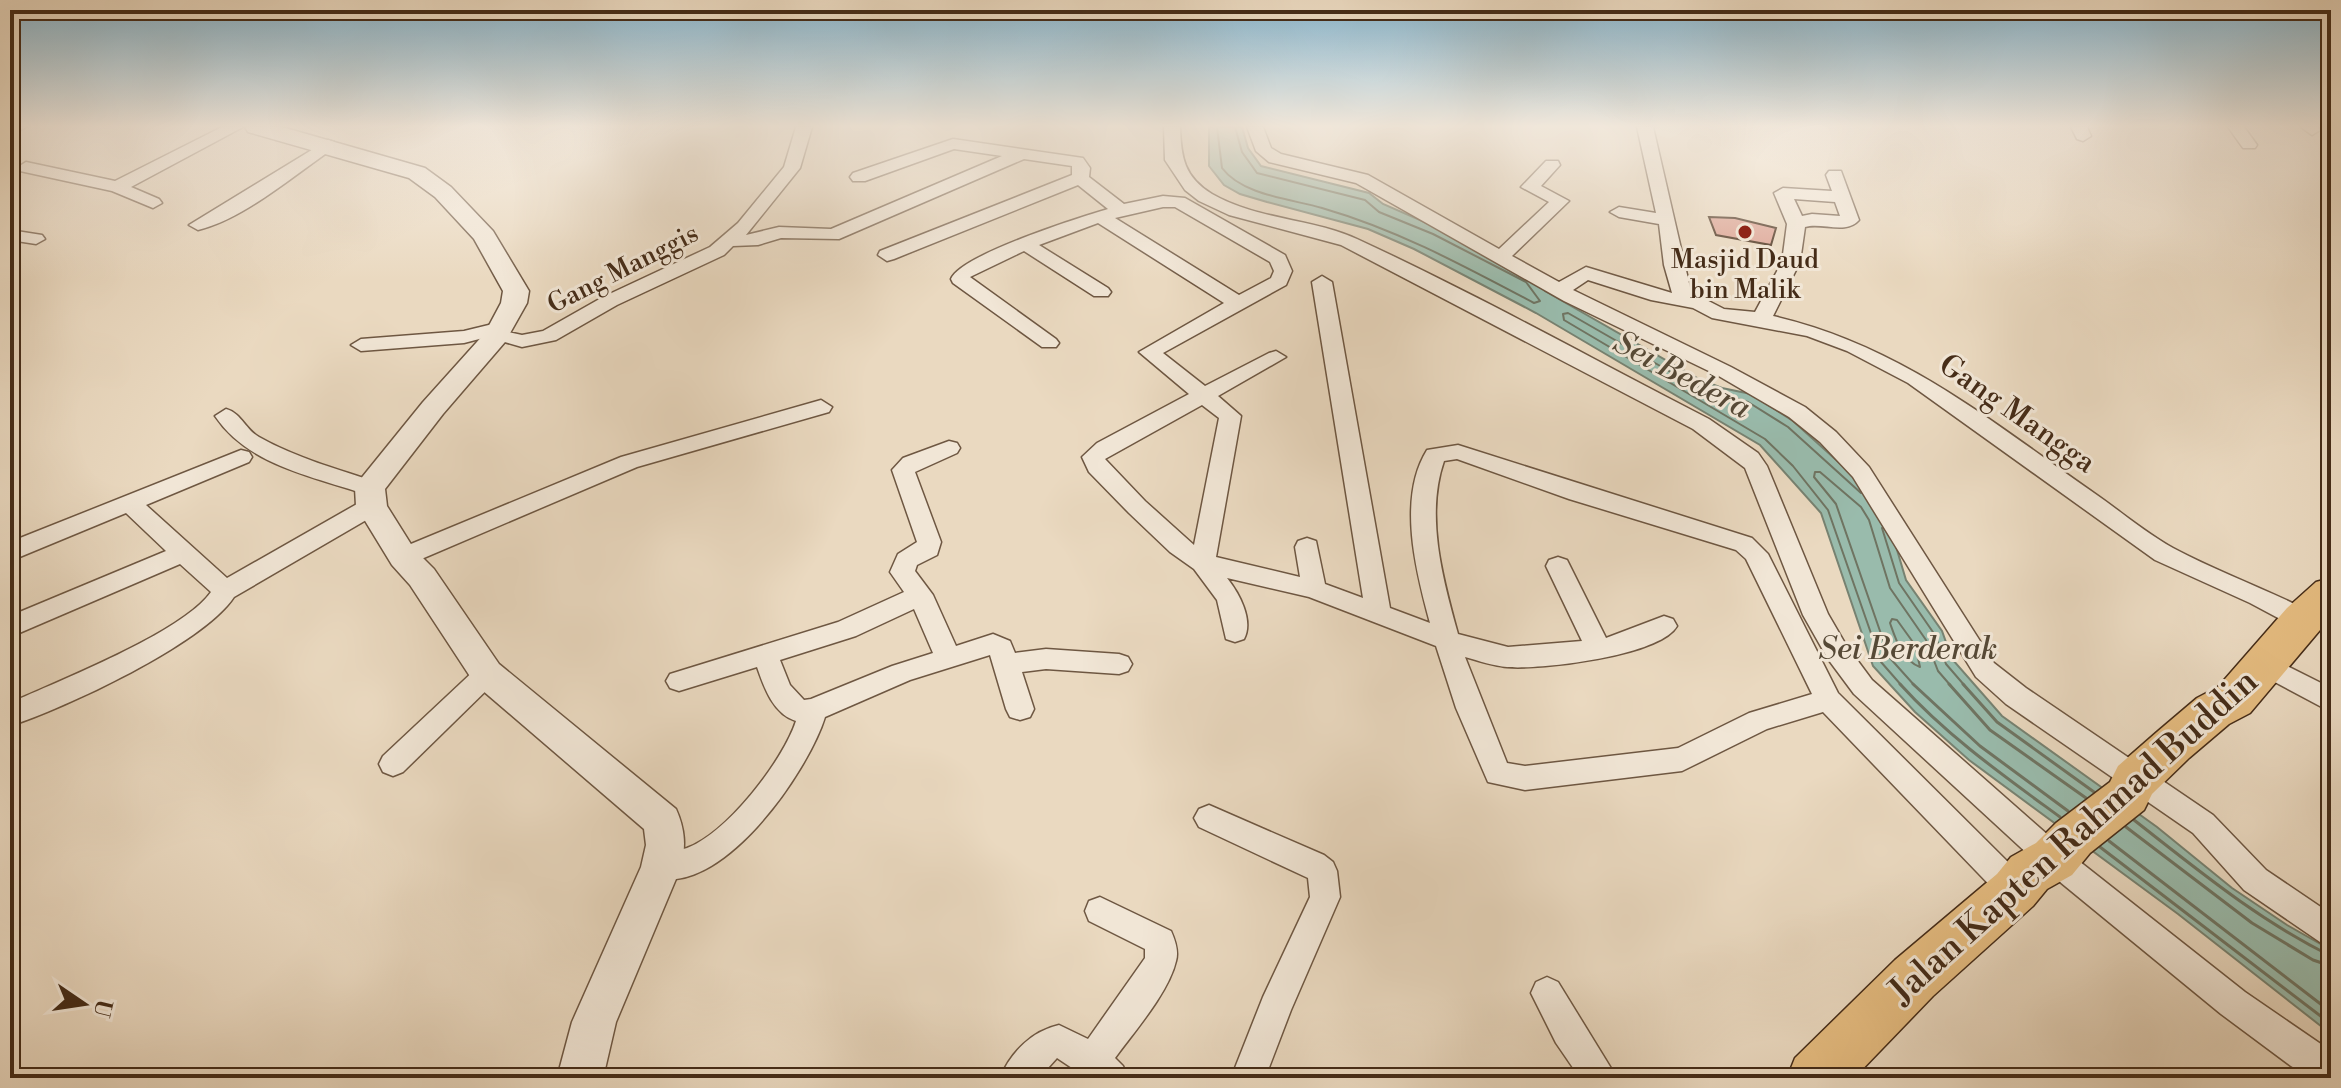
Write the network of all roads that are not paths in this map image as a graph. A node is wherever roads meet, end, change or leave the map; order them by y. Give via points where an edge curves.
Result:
1 (75, 178) edge
2 (135, 178) edge
3 (279, 178) edge
4 (424, 178) edge
5 (784, 178) edge
6 (966, 178) edge
7 (1080, 178) joint
8 (1185, 178) edge
9 (1357, 178) edge
10 (1539, 178) edge
11 (1657, 178) edge
12 (1836, 178) edge
13 (117, 187) junction
14 (1843, 197) junction
15 (153, 203) dead end
16 (1119, 209) junction
17 (1619, 212) dead end
18 (1099, 216) junction
19 (1667, 220) junction
20 (1796, 224) junction
21 (198, 225) dead end
22 (10, 235) edge
23 (36, 239) dead end
24 (729, 241) junction
25 (1027, 245) junction
26 (887, 255) dead end
27 (1501, 257) junction
28 (1322, 282) dead end
29 (1560, 290) junction
30 (1101, 292) dead end
31 (1689, 299) junction
32 (1238, 303) junction
33 (1761, 319) junction
34 (499, 332) junction
35 (1049, 343) dead end
36 (361, 345) dead end
37 (1276, 357) dead end
38 (1204, 396) junction
39 (821, 407) dead end
40 (226, 416) dead end
41 (949, 448) dead end
42 (241, 457) dead end
43 (371, 497) junction
44 (129, 503) junction
45 (1307, 547) dead end
46 (10, 552) edge
47 (183, 553) junction
48 (403, 557) junction
49 (1203, 563) junction
50 (1558, 566) dead end
51 (1314, 589) junction
52 (225, 591) junction
53 (921, 595) junction
54 (2316, 606) edge
55 (1378, 611) junction
56 (1664, 626) dead end
57 (10, 627) edge
58 (1235, 632) dead end
59 (1444, 639) junction
60 (1599, 650) junction
61 (765, 655) junction
62 (948, 658) junction
63 (1006, 664) junction
64 (1119, 664) dead end
65 (2265, 665) junction
66 (487, 674) junction
67 (679, 681) dead end
68 (1828, 700) junction
69 (2331, 701) edge
70 (1020, 709) dead end
71 (813, 710) junction
72 (10, 715) edge
73 (393, 764) dead end
74 (2131, 788) junction
75 (1209, 818) dead end
76 (2047, 862) junction
77 (661, 867) junction
78 (1100, 911) dead end
79 (2331, 932) edge
80 (1547, 993) dead end
81 (584, 1058) edge
82 (1102, 1069) edge
83 (2331, 1070) edge
84 (1017, 1078) edge
85 (1248, 1078) edge
86 (1600, 1078) edge
87 (1815, 1078) edge

1 - 13 street
2 - 13 street
3 - 21 street
4 - 34 street via 484,236 516,291
5 - 24 street, Gang Manggis
6 - 24 street via 833,235 779,232 758,240
7 - 16 street
7 - 26 street
8 - 76 street via 1205,197 1235,211 1347,241 1701,424 1750,458 1816,615 1837,652 1863,687
9 - 27 street
10 - 27 street via 1530,187 1560,201
11 - 19 street
12 - 14 street
13 - 15 street
14 - 20 street via 1849,221 1812,219
14 - 20 street via 1783,193
16 - 18 street
16 - 32 street via 1171,199 1278,259 1283,271 1279,281
17 - 19 street
18 - 25 street
18 - 32 street
19 - 31 street via 1673,265
20 - 33 street via 1791,262
22 - 23 street
24 - 34 street, Gang Manggis via 549,336 522,341
25 - 30 street
25 - 35 street via 965,271 960,279
27 - 29 street
28 - 55 street
29 - 31 street, Gang Mangga via 1586,273 1658,296
29 - 74 street via 1736,378 1797,412 1828,437 1892,517 1985,670
31 - 33 street, Gang Mangga via 1719,314
32 - 38 street via 1149,352
33 - 54 street, Gang Mangga via 1841,341 1915,378 2164,554 2259,596
34 - 36 street, Gang Manggis
34 - 43 street via 433,408
37 - 38 street
38 - 49 street via 1230,416
38 - 49 street via 1093,457 1137,507
39 - 48 street via 629,462
40 - 43 street via 248,441
41 - 53 street via 903,470 929,542 928,549 907,560 902,572
42 - 44 street
43 - 48 street
43 - 52 street
44 - 46 street
44 - 47 street
45 - 51 street
47 - 52 street
47 - 57 street
48 - 66 street
49 - 51 street
49 - 58 street via 1229,598
50 - 60 street
51 - 55 street
52 - 72 street via 222,600 181,632
53 - 61 street via 847,629
53 - 62 street
54 - 65 main road, Jalan Kapten Rahmad Buddin
55 - 59 street
56 - 60 street
59 - 60 street via 1508,657
59 - 68 street via 1495,770 1503,776 1525,778 1682,759 1759,721
59 - 68 street via 1423,542 1423,488 1426,467 1435,455 1458,452 1744,544 1756,554
61 - 67 street
61 - 71 street via 779,691 798,711
62 - 63 street via 997,645
62 - 71 street
63 - 64 street via 1046,659
63 - 70 street
65 - 69 street
65 - 74 main road, Jalan Kapten Rahmad Buddin via 2234,700 2213,711
66 - 73 street
66 - 77 street via 662,821 666,845
68 - 76 street
71 - 77 street via 807,735 789,767 757,808 701,857
74 - 76 main road, Jalan Kapten Rahmad Buddin
74 - 79 street via 2203,824 2255,880
75 - 85 street via 1313,864 1324,880 1325,897
76 - 83 street
76 - 87 main road, Jalan Kapten Rahmad Buddin via 1914,978
77 - 81 street
78 - 82 street via 1160,941 1161,960
80 - 86 street
82 - 84 street via 1052,1041

